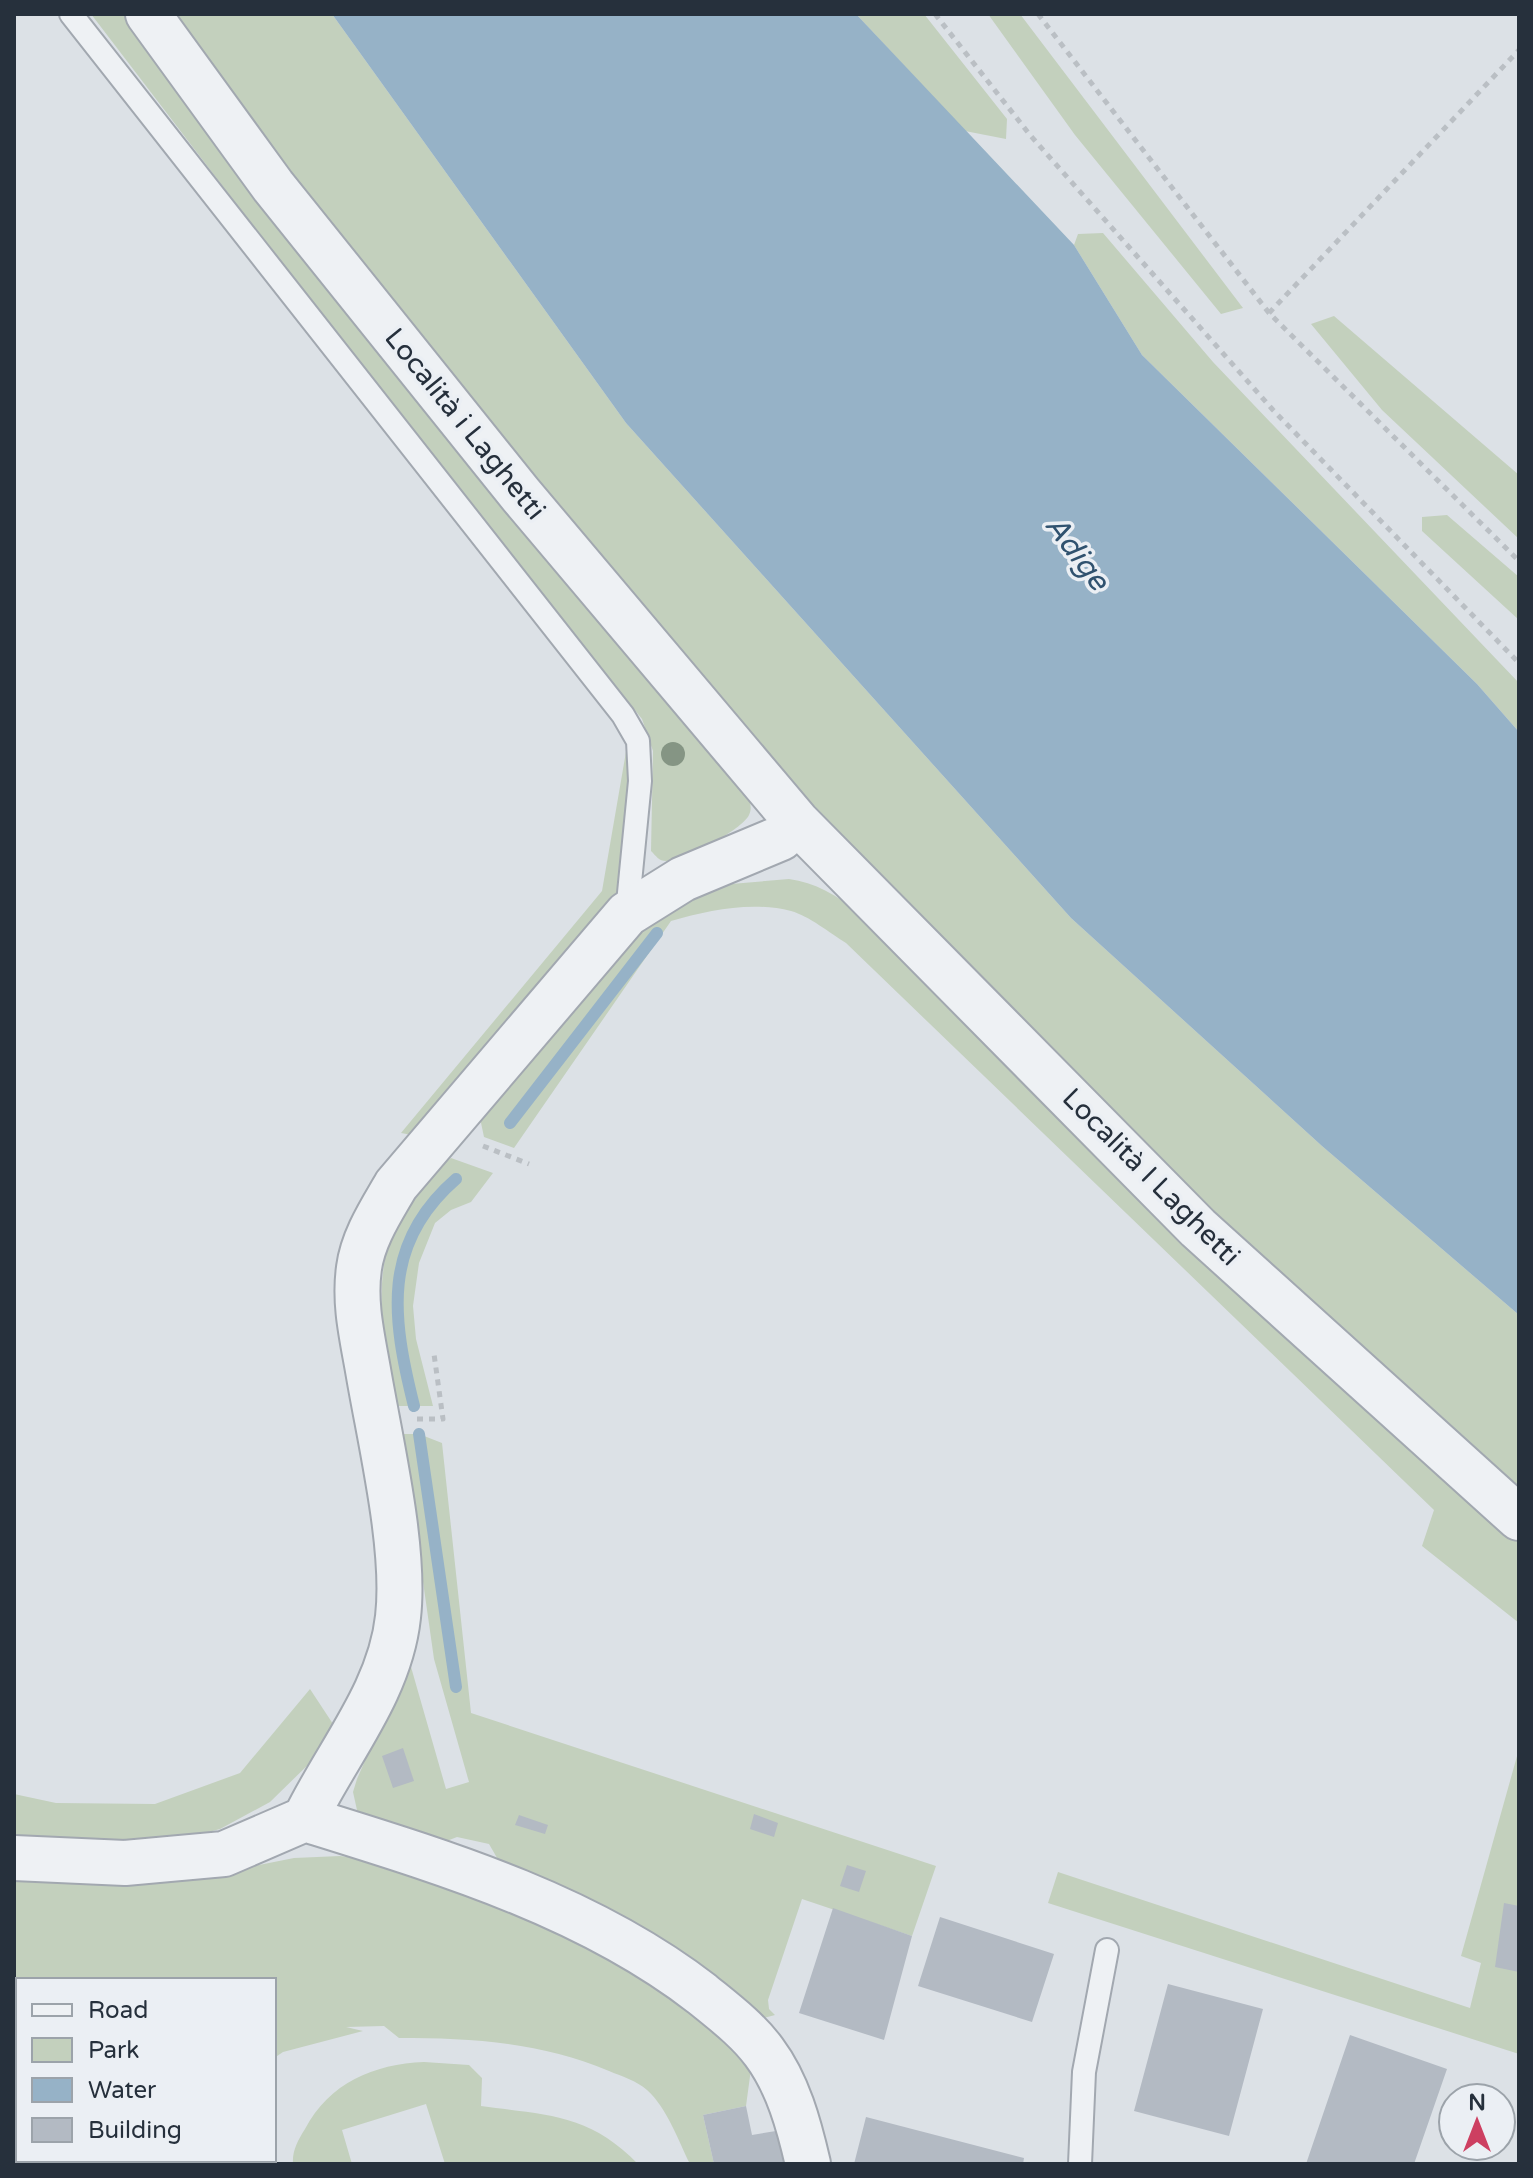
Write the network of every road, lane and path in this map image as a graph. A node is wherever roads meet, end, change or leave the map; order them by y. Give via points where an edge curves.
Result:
1 (71, 14) edge
2 (148, 14) edge
3 (935, 14) edge
4 (1038, 14) edge
5 (1519, 50) edge
6 (1269, 313) junction
7 (1519, 561) edge
8 (1519, 663) edge
9 (797, 822) junction
10 (627, 914) junction
11 (434, 1354) dead end
12 (376, 1418) junction
13 (1519, 1518) edge
14 (305, 1819) junction
15 (14, 1858) edge
16 (1107, 1950) dead end
17 (808, 2164) edge
18 (1080, 2164) edge

1 - 10 lane via 623,715 638,741 640,781
2 - 9 street, Località i Laghetti via 273,186 511,482
3 - 8 path via 1030,135 1273,410
4 - 6 path
5 - 6 path
6 - 7 path
9 - 10 street via 781,838 683,879
9 - 13 street, Località I Laghetti via 1198,1228
10 - 12 street via 396,1185 372,1227 359,1266 357,1302
11 - 12 path via 443,1419
12 - 14 street via 391,1508 398,1615 387,1664 369,1706
14 - 15 street via 224,1854 125,1863
14 - 17 street via 570,1913 655,1958 734,2019 765,2053 790,2098
16 - 18 lane via 1086,2056

